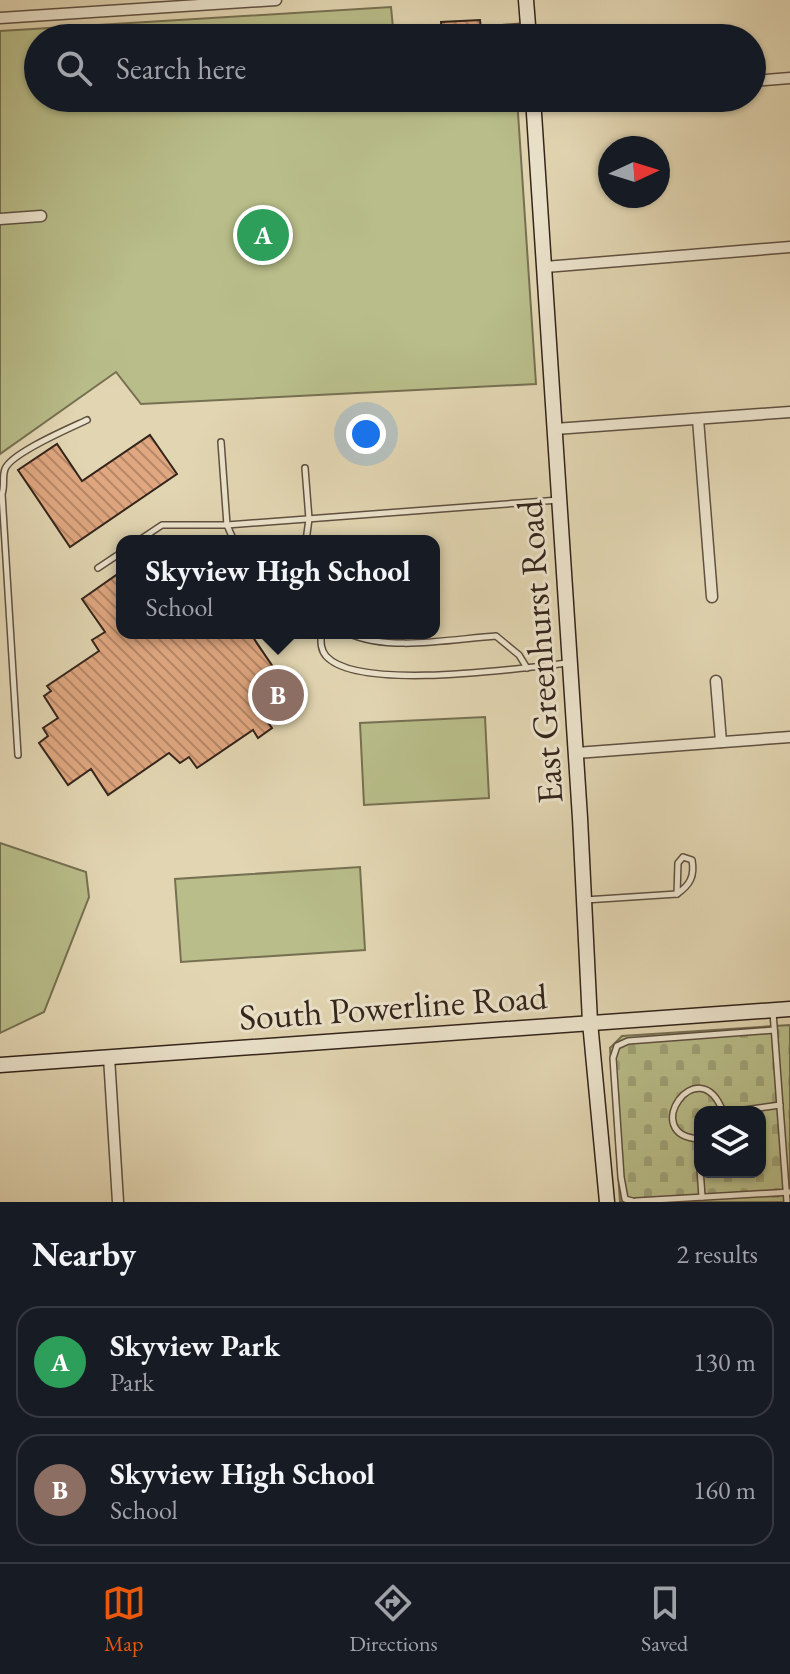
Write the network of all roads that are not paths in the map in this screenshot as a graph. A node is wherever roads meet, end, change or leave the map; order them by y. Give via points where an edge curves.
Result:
1 (276, 0) edge
2 (526, 0) edge
3 (201, 2) edge
4 (0, 18) edge
5 (528, 24) edge
6 (790, 78) edge
7 (766, 80) edge
8 (535, 112) edge
9 (41, 216) dead end
10 (0, 219) edge
11 (790, 247) edge
12 (545, 267) junction
13 (790, 412) edge
14 (698, 419) junction
15 (87, 420) dead end
16 (555, 429) junction
17 (221, 442) dead end
18 (305, 468) dead end
19 (560, 500) junction
20 (309, 519) junction
21 (227, 525) junction
22 (2, 529) edge
23 (147, 535) edge
24 (231, 535) edge
25 (307, 535) edge
26 (116, 556) edge
27 (98, 568) dead end
28 (712, 597) dead end
29 (321, 639) edge
30 (369, 639) edge
31 (570, 663) junction
32 (527, 668) junction
33 (716, 681) dead end
34 (790, 737) edge
35 (721, 742) junction
36 (576, 753) junction
37 (18, 755) dead end
38 (677, 894) junction
39 (584, 900) junction
40 (790, 1009) edge
41 (773, 1011) junction
42 (590, 1022) junction
43 (774, 1030) junction
44 (109, 1057) junction
45 (0, 1065) edge
46 (780, 1105) junction
47 (720, 1106) edge
48 (766, 1107) edge
49 (694, 1138) edge
50 (701, 1178) edge
51 (788, 1192) edge
52 (702, 1197) junction
53 (625, 1199) junction
54 (607, 1201) edge
55 (118, 1202) edge
56 (636, 1202) edge
57 (787, 1202) edge

1 - 3 street
2 - 5 main road
3 - 4 street
6 - 7 street
8 - 12 main road, East Greenhurst Road
9 - 10 street
11 - 12 street
12 - 16 main road, East Greenhurst Road
13 - 14 street
14 - 16 street
14 - 28 street
15 - 22 lane via 44,439 6,468
16 - 19 main road, East Greenhurst Road
17 - 21 lane
18 - 20 lane
19 - 20 lane
19 - 31 main road, East Greenhurst Road
20 - 21 lane
20 - 25 lane
21 - 23 lane via 162,525
21 - 24 lane
22 - 37 lane
26 - 27 lane
29 - 32 lane via 327,657 366,674
30 - 32 lane via 400,643 496,636
31 - 32 lane
31 - 36 main road, East Greenhurst Road
33 - 35 street
34 - 35 street
35 - 36 street
36 - 39 main road, East Greenhurst Road
38 - 38 lane via 678,863 688,857 691,880
38 - 39 lane
39 - 42 main road, East Greenhurst Road
40 - 41 main road, South Powerline Road
41 - 42 main road, South Powerline Road
41 - 43 lane
42 - 44 main road, South Powerline Road
42 - 54 main road, East Greenhurst Road
43 - 46 lane
43 - 53 lane via 617,1046 613,1058
44 - 45 main road, South Powerline Road
44 - 55 street
46 - 48 lane
46 - 51 lane
47 - 49 lane via 701,1089 679,1097 672,1111 676,1127
50 - 52 lane
51 - 52 lane
51 - 57 lane
52 - 56 lane
53 - 54 lane
53 - 56 lane

